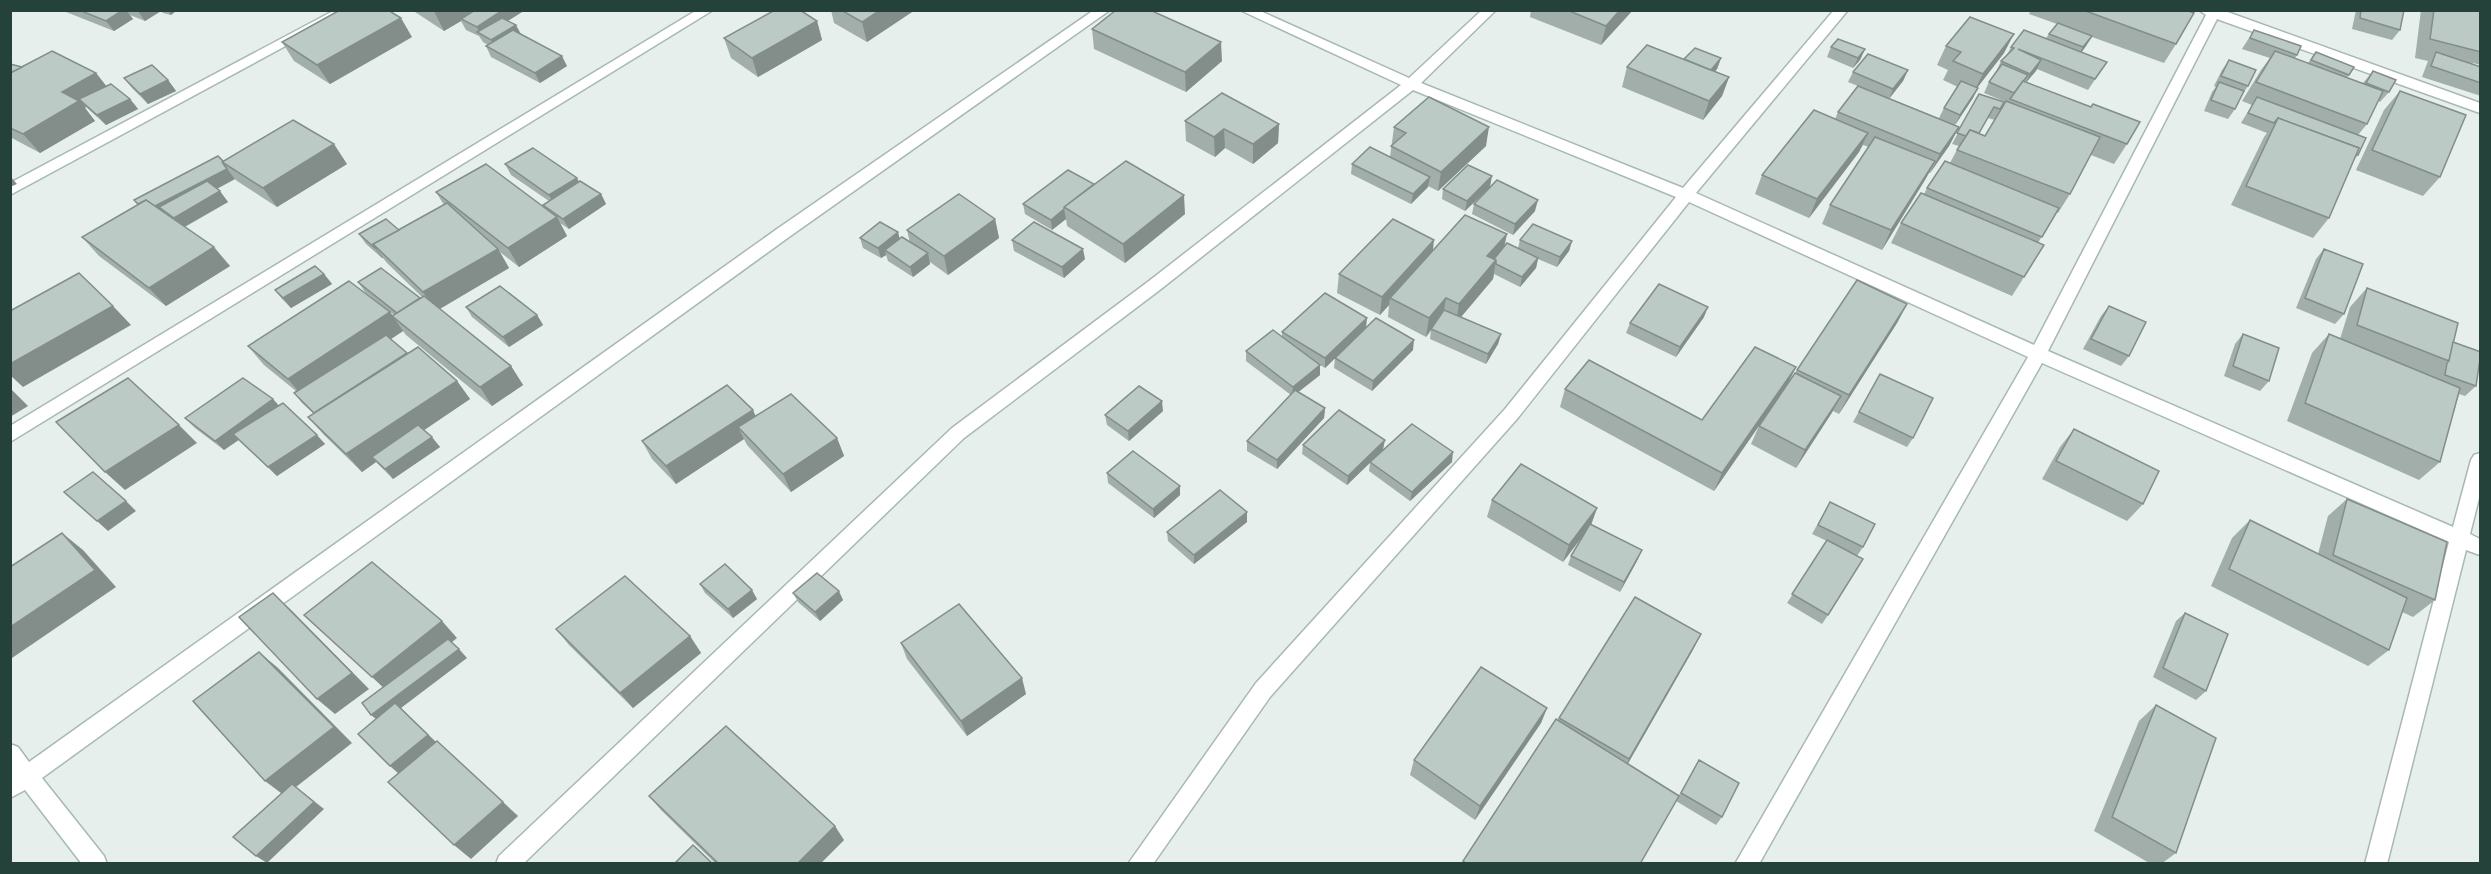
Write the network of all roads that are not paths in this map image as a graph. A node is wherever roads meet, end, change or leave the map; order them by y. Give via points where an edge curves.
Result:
1 (346, 10) edge
2 (707, 10) edge
3 (1104, 10) edge
4 (1246, 10) edge
5 (1490, 10) edge
6 (1842, 10) edge
7 (2211, 12) edge
8 (1411, 84) junction
9 (2481, 108) edge
10 (10, 190) edge
11 (1686, 195) junction
12 (2038, 354) junction
13 (10, 435) edge
14 (2481, 460) edge
15 (2461, 538) junction
16 (2481, 547) edge
17 (10, 754) edge
18 (19, 782) edge
19 (96, 864) edge
20 (507, 864) edge
21 (1139, 864) edge
22 (1746, 864) edge
23 (2376, 864) edge

1 - 10 street
2 - 13 street
3 - 18 street via 773,240
4 - 8 street
5 - 8 street
6 - 11 street
7 - 9 street
7 - 12 street
8 - 11 street
8 - 20 street via 958,433
11 - 12 street
11 - 21 street via 1511,414 1263,690
12 - 15 street
12 - 22 street
14 - 15 street
15 - 16 street
15 - 23 street
17 - 18 street
18 - 19 street

